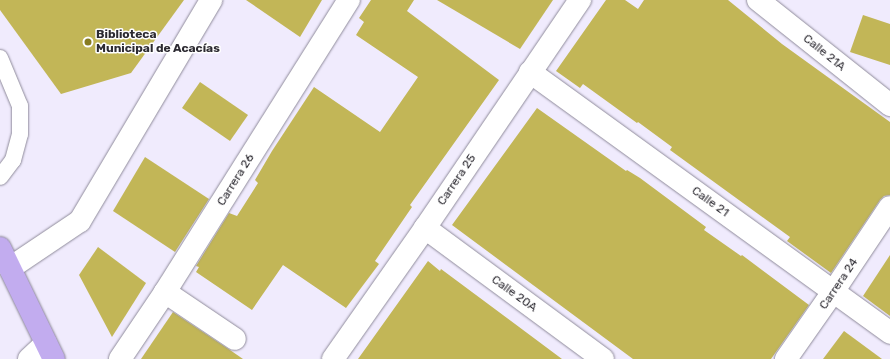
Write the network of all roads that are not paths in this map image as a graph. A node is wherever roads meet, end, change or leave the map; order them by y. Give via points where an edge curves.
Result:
1 (211, 0) edge
2 (349, 0) edge
3 (580, 0) edge
4 (758, 0) edge
5 (0, 58) edge
6 (530, 72) junction
7 (890, 105) edge
8 (0, 177) edge
9 (890, 207) edge
10 (424, 228) junction
11 (0, 248) edge
12 (10, 268) junction
13 (165, 292) junction
14 (833, 292) junction
15 (890, 333) edge
16 (235, 339) dead end
17 (50, 351) edge
18 (29, 359) edge
19 (120, 359) edge
20 (333, 359) edge
21 (603, 359) edge
22 (786, 359) edge

1 - 12 street via 80,221
2 - 13 street, Carrera 26
3 - 6 street, Carrera 25
4 - 7 street, Calle 21A
5 - 8 lane via 20,106 20,134 13,160
6 - 10 street, Carrera 25
6 - 14 street, Calle 21
9 - 14 street, Carrera 24
10 - 20 street, Carrera 25
10 - 21 street, Calle 20A
11 - 12 main road
12 - 17 main road
13 - 16 street
13 - 19 street, Carrera 26
14 - 15 street, Calle 21
14 - 22 street, Carrera 24
17 - 18 street

